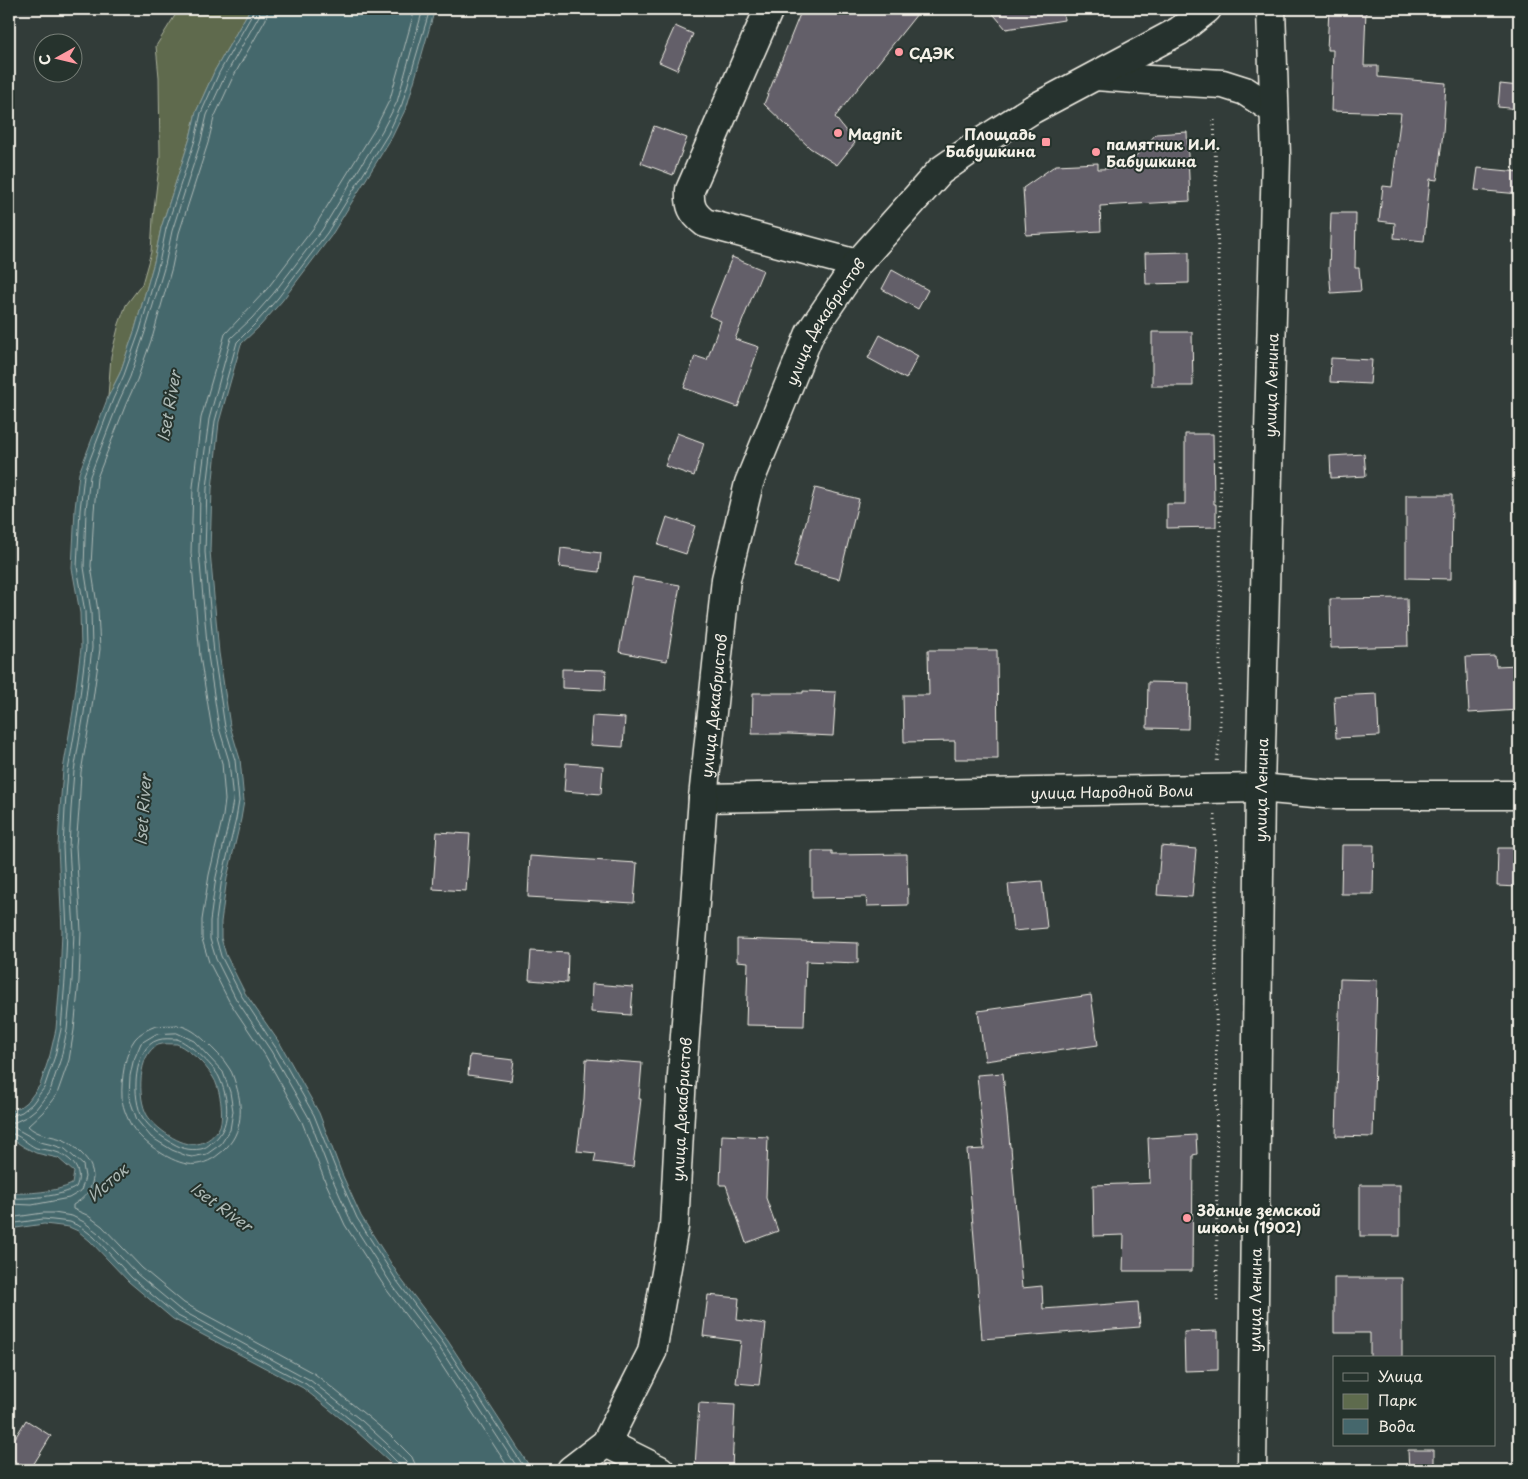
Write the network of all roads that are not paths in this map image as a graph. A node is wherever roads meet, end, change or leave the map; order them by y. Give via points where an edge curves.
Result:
1 (769, 9) edge
2 (1207, 9) edge
3 (1271, 9) edge
4 (1096, 76) junction
5 (1274, 110) junction
6 (857, 264) junction
7 (1260, 788) junction
8 (1519, 795) edge
9 (703, 798) junction
10 (588, 1457) edge
11 (660, 1470) edge
12 (1252, 1470) edge

1 - 6 street via 690,190 689,202 696,216 705,223
2 - 4 street, улица Декабристов via 1179,30
3 - 5 street, улица Ленина
4 - 5 street via 1222,84 1244,91
4 - 6 street, улица Декабристов via 1033,109 940,171
5 - 7 street, улица Ленина via 1276,156
6 - 9 street, улица Декабристов via 810,333 749,483 726,579
7 - 8 street, улица Народной Воли via 1336,795
7 - 9 street, улица Народной Воли
7 - 12 street, улица Ленина
9 - 10 street, улица Декабристов via 674,1227 652,1352
10 - 11 street

